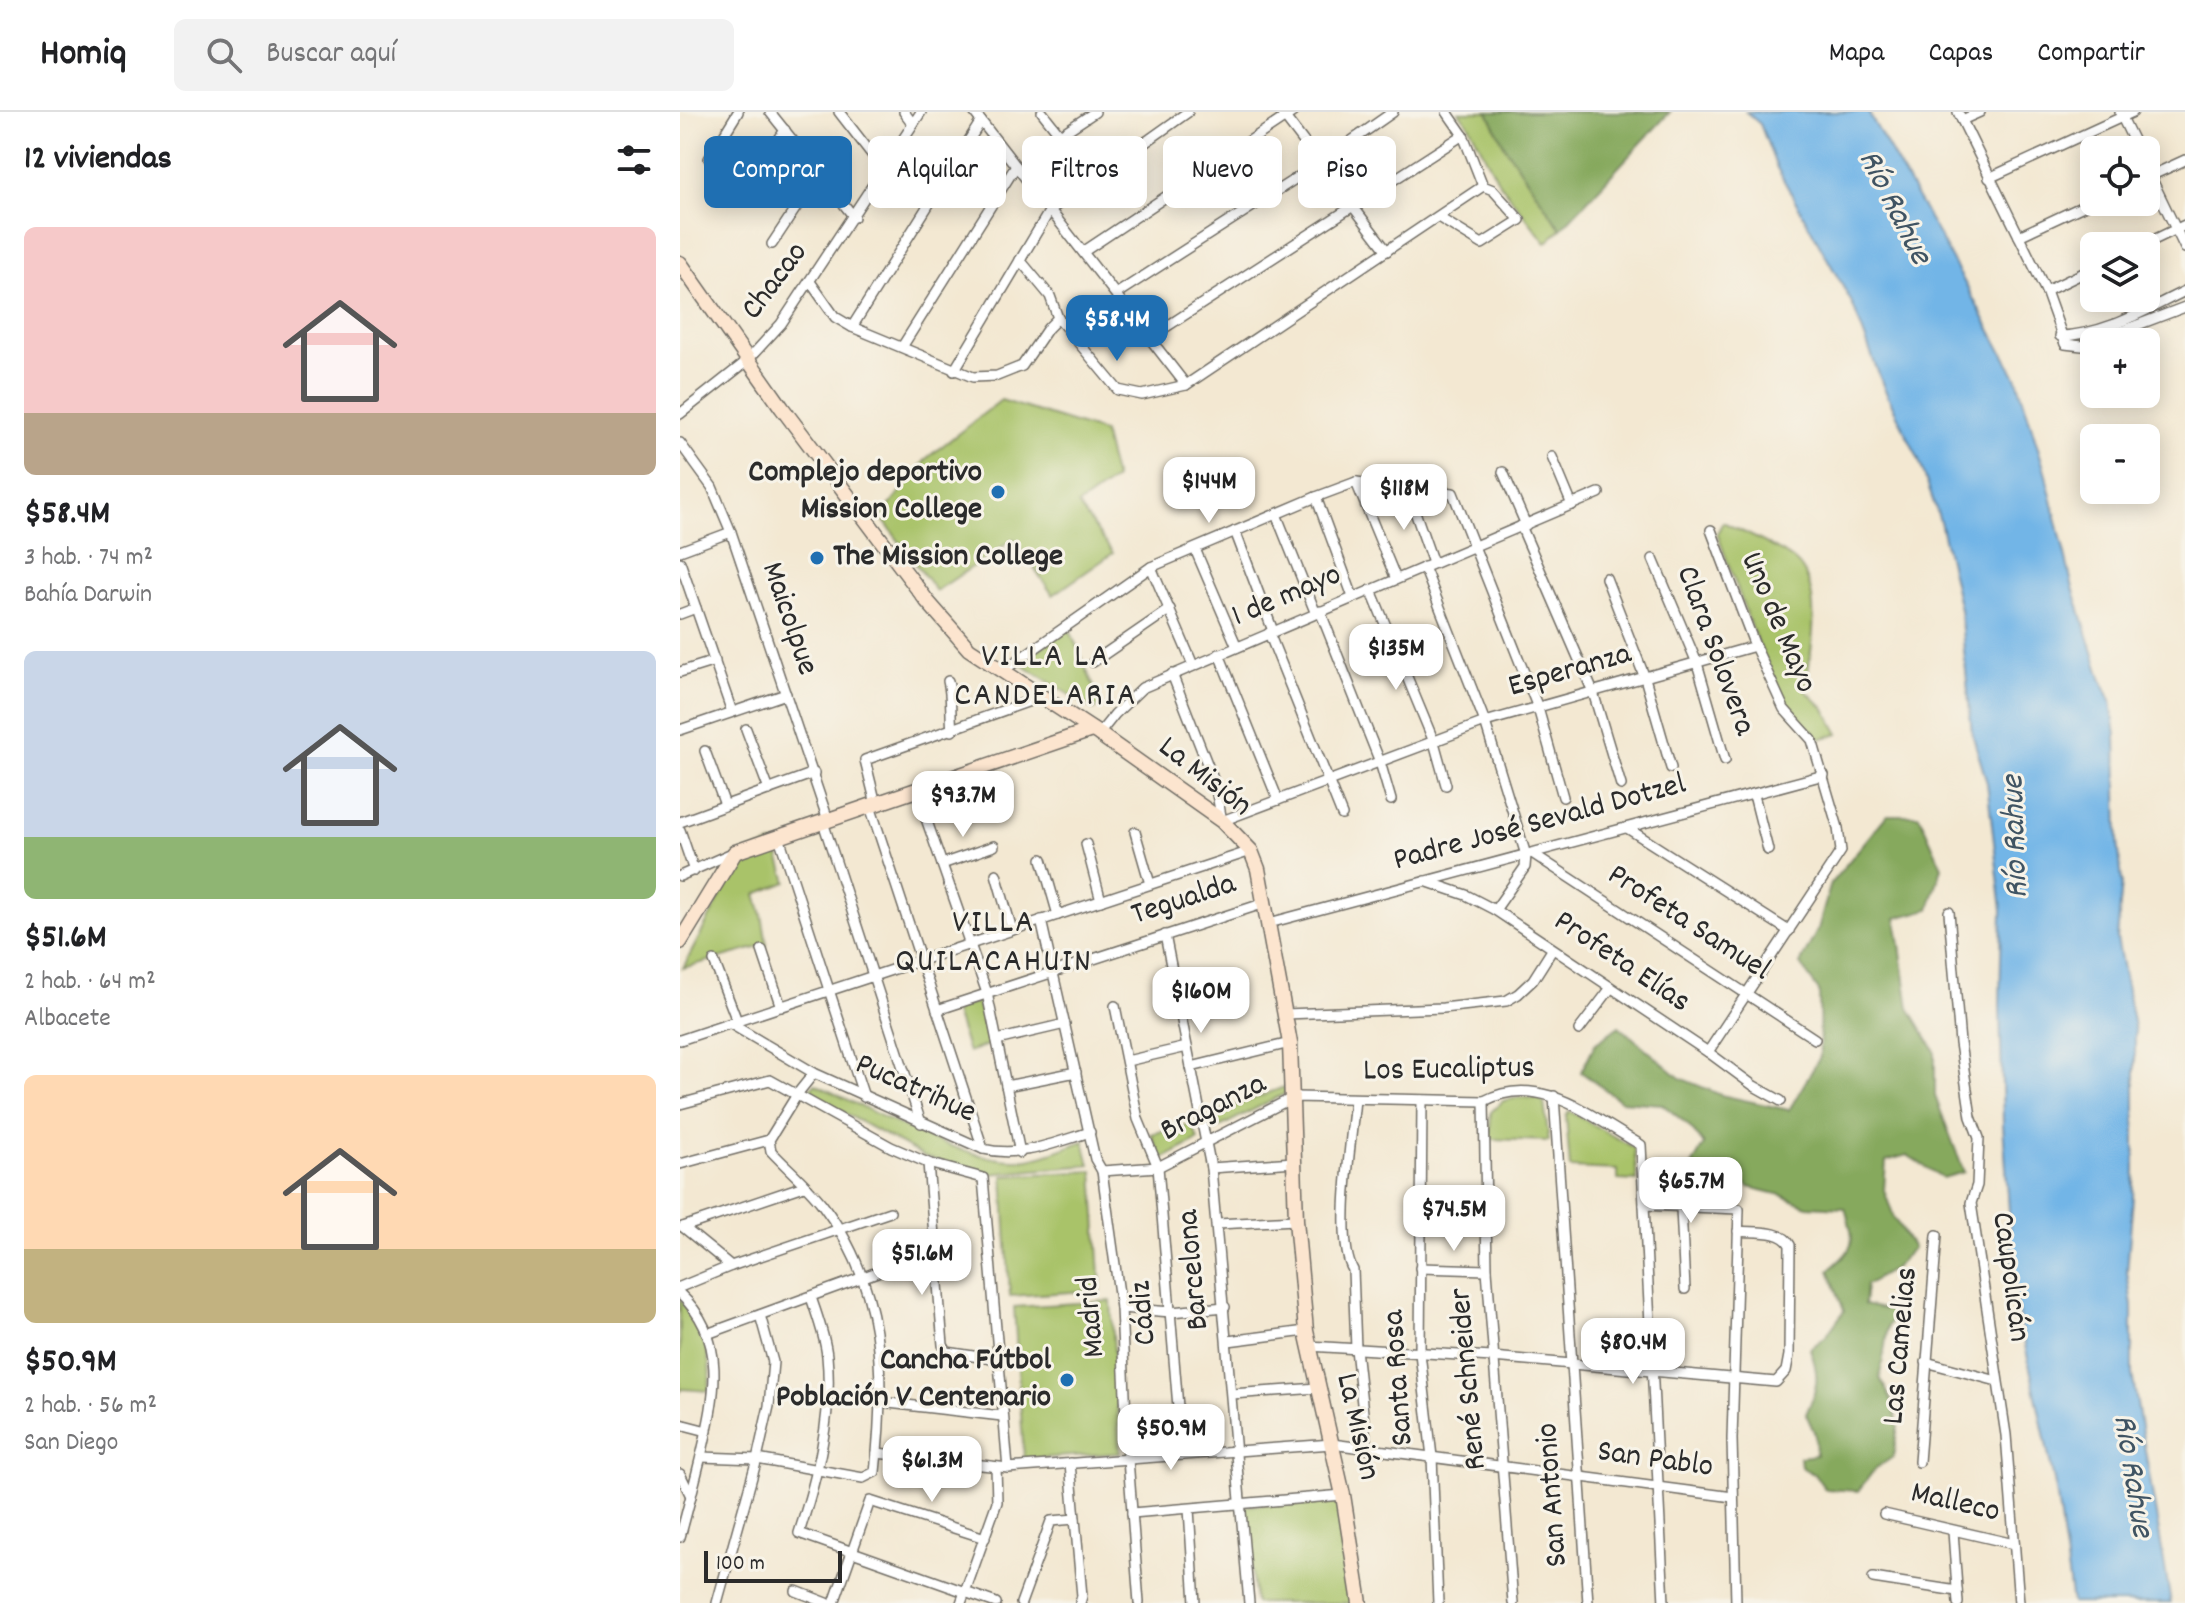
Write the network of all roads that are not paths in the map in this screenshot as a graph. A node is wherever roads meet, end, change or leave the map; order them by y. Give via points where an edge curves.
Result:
1 (738, 112) edge
2 (770, 112) edge
3 (839, 112) edge
4 (904, 112) edge
5 (921, 112) edge
6 (974, 112) edge
7 (1042, 112) edge
8 (1095, 112) edge
9 (1188, 112) edge
10 (1393, 112) edge
11 (1447, 112) edge
12 (1980, 112) edge
13 (2133, 112) edge
14 (1287, 114) edge
15 (2121, 115) edge
16 (1960, 116) edge
17 (981, 121) junction
18 (913, 124) junction
19 (785, 130) junction
20 (1060, 135) joint
21 (1463, 135) junction
22 (723, 136) edge
23 (781, 136) edge
24 (790, 136) edge
25 (905, 136) edge
26 (1302, 136) edge
27 (1359, 136) edge
28 (2131, 136) edge
29 (1147, 141) edge
30 (868, 149) edge
31 (2185, 160) edge
32 (1016, 166) junction
33 (2160, 169) edge
34 (1298, 177) edge
35 (1989, 178) junction
36 (1396, 179) edge
37 (1483, 186) junction
38 (868, 195) edge
39 (2160, 195) edge
40 (796, 208) edge
41 (847, 208) edge
42 (1053, 208) edge
43 (1352, 208) edge
44 (1355, 208) edge
45 (2080, 208) edge
46 (1050, 210) junction
47 (854, 217) junction
48 (1438, 217) junction
49 (2180, 228) edge
50 (2019, 236) junction
51 (2160, 237) edge
52 (772, 244) dead end
53 (2185, 248) edge
54 (1387, 251) junction
55 (1083, 252) junction
56 (1020, 260) junction
57 (682, 270) edge
58 (2080, 275) edge
59 (811, 283) junction
60 (2046, 291) junction
61 (2185, 291) edge
62 (1116, 294) junction
63 (2185, 307) edge
64 (1058, 318) junction
65 (852, 327) junction
66 (2060, 336) junction
67 (1149, 338) junction
68 (902, 347) junction
69 (747, 361) junction
70 (954, 371) junction
71 (1186, 385) junction
72 (680, 414) edge
73 (680, 443) edge
74 (1552, 457) dead end
75 (1503, 472) dead end
76 (1356, 482) junction
77 (1407, 489) junction
78 (1599, 493) dead end
79 (1316, 497) junction
80 (1572, 505) junction
81 (1276, 514) junction
82 (1523, 525) junction
83 (1711, 530) dead end
84 (1235, 531) junction
85 (731, 532) junction
86 (1473, 547) junction
87 (1195, 549) junction
88 (680, 551) edge
89 (1653, 559) dead end
90 (680, 562) edge
91 (1428, 565) junction
92 (1151, 567) junction
93 (1606, 578) dead end
94 (1396, 579) junction
95 (1371, 590) junction
96 (1353, 597) junction
97 (696, 608) junction
98 (1170, 609) junction
99 (1318, 612) junction
100 (680, 614) edge
101 (1271, 632) junction
102 (1755, 646) junction
103 (1237, 647) junction
104 (1219, 654) junction
105 (715, 661) junction
106 (1093, 662) dead end
107 (1697, 663) junction
108 (1193, 665) junction
109 (680, 672) edge
110 (1001, 672) junction
111 (1172, 674) junction
112 (1645, 678) junction
113 (948, 681) dead end
114 (1027, 688) junction
115 (1593, 692) junction
116 (786, 694) junction
117 (1041, 697) junction
118 (1018, 707) junction
119 (1538, 708) junction
120 (732, 712) junction
121 (1485, 722) junction
122 (746, 729) dead end
123 (680, 730) edge
124 (952, 731) junction
125 (1096, 732) junction
126 (1434, 742) junction
127 (705, 751) dead end
128 (1725, 760) dead end
129 (1380, 762) junction
130 (1671, 768) dead end
131 (814, 773) junction
132 (1824, 775) junction
133 (1329, 781) junction
134 (1215, 784) junction
135 (1446, 785) dead end
136 (1621, 785) dead end
137 (769, 790) junction
138 (916, 790) junction
139 (1754, 795) junction
140 (1563, 797) dead end
141 (1278, 800) junction
142 (1391, 800) dead end
143 (1198, 804) junction
144 (725, 805) junction
145 (873, 805) junction
146 (1342, 815) dead end
147 (826, 821) junction
148 (1222, 821) junction
149 (680, 822) edge
150 (1627, 828) junction
151 (680, 830) edge
152 (1135, 832) dead end
153 (779, 837) junction
154 (1086, 844) dead end
155 (994, 846) dead end
156 (1768, 850) dead end
157 (1251, 851) junction
158 (735, 852) junction
159 (1529, 854) junction
160 (1042, 859) dead end
161 (942, 864) junction
162 (694, 871) junction
163 (996, 874) dead end
164 (680, 876) edge
165 (1425, 881) junction
166 (1150, 884) junction
167 (1101, 901) junction
168 (1265, 903) junction
169 (1495, 910) junction
170 (1949, 912) dead end
171 (1058, 915) junction
172 (1041, 920) junction
173 (1269, 923) junction
174 (1012, 930) junction
175 (1789, 931) junction
176 (1165, 935) junction
177 (680, 942) edge
178 (972, 943) junction
179 (762, 950) dead end
180 (1552, 950) junction
181 (714, 961) dead end
182 (921, 961) junction
183 (1053, 971) junction
184 (873, 976) junction
185 (1610, 989) junction
186 (829, 991) junction
187 (987, 993) junction
188 (1748, 994) junction
189 (1115, 1006) dead end
190 (781, 1007) junction
191 (937, 1010) junction
192 (1285, 1014) junction
193 (734, 1022) junction
194 (1065, 1024) junction
195 (1579, 1030) dead end
196 (1815, 1039) dead end
197 (680, 1040) edge
198 (997, 1040) junction
199 (1290, 1043) junction
200 (1187, 1047) junction
201 (1708, 1052) junction
202 (1127, 1061) junction
203 (1191, 1067) junction
204 (1076, 1072) junction
205 (814, 1073) junction
206 (1006, 1086) junction
207 (798, 1093) junction
208 (1554, 1096) junction
209 (864, 1097) junction
210 (1294, 1097) junction
211 (1355, 1099) junction
212 (1422, 1100) junction
213 (1484, 1101) junction
214 (1781, 1101) dead end
215 (680, 1104) edge
216 (921, 1123) junction
217 (1090, 1132) junction
218 (769, 1140) junction
219 (1208, 1141) junction
220 (983, 1149) junction
221 (1020, 1153) junction
222 (1294, 1162) junction
223 (928, 1163) junction
224 (680, 1164) edge
225 (1158, 1167) junction
226 (1211, 1168) junction
227 (1102, 1171) junction
228 (804, 1186) junction
229 (1644, 1205) junction
230 (1681, 1208) junction
231 (890, 1212) dead end
232 (1296, 1220) junction
233 (1217, 1224) junction
234 (840, 1230) junction
235 (1738, 1231) junction
236 (1937, 1235) dead end
237 (935, 1251) junction
238 (731, 1266) junction
239 (1420, 1268) junction
240 (1487, 1270) junction
241 (863, 1277) junction
242 (680, 1287) edge
243 (1685, 1289) dead end
244 (680, 1294) edge
245 (811, 1297) junction
246 (1225, 1307) junction
247 (1121, 1308) junction
248 (1171, 1312) junction
249 (760, 1315) junction
250 (707, 1334) junction
251 (1307, 1339) junction
252 (1228, 1341) junction
253 (1356, 1349) junction
254 (1420, 1353) junction
255 (1492, 1357) junction
256 (999, 1360) junction
257 (1926, 1362) junction
258 (1570, 1364) junction
259 (1652, 1371) junction
260 (1735, 1378) junction
261 (1997, 1381) junction
262 (1318, 1388) junction
263 (1232, 1394) junction
264 (880, 1402) junction
265 (1002, 1416) junction
266 (680, 1424) edge
267 (707, 1431) junction
268 (1332, 1444) junction
269 (1367, 1449) junction
270 (1238, 1451) junction
271 (877, 1453) junction
272 (1182, 1455) junction
273 (701, 1457) junction
274 (1432, 1457) junction
275 (757, 1459) junction
276 (1128, 1459) junction
277 (1919, 1462) dead end
278 (1070, 1463) junction
279 (996, 1467) junction
280 (1504, 1467) junction
281 (1008, 1468) junction
282 (819, 1469) junction
283 (680, 1474) edge
284 (1580, 1477) junction
285 (1657, 1487) junction
286 (1343, 1495) junction
287 (691, 1496) junction
288 (1733, 1497) junction
289 (1242, 1504) junction
290 (1189, 1509) junction
291 (1132, 1513) junction
292 (1884, 1514) dead end
293 (1075, 1519) junction
294 (1953, 1531) junction
295 (680, 1537) edge
296 (985, 1538) junction
297 (2014, 1544) junction
298 (852, 1552) junction
299 (1873, 1578) dead end
300 (796, 1591) dead end
301 (1957, 1591) junction
302 (965, 1592) junction
303 (717, 1603) edge
304 (827, 1603) edge
305 (834, 1603) edge
306 (961, 1603) edge
307 (996, 1603) edge
308 (1021, 1603) edge
309 (1080, 1603) edge
310 (1139, 1603) edge
311 (1195, 1603) edge
312 (1249, 1603) edge
313 (1360, 1603) edge
314 (1438, 1603) edge
315 (1513, 1603) edge
316 (1588, 1603) edge
317 (1664, 1603) edge
318 (1736, 1603) edge
319 (1958, 1603) edge
320 (2019, 1603) edge

1 - 22 street
2 - 19 street
3 - 30 street
4 - 18 street
5 - 18 street, Chacao
6 - 17 street
7 - 20 street
8 - 20 street
9 - 29 street
10 - 27 street
11 - 21 street
12 - 16 street
13 - 15 street
14 - 26 street
14 - 55 street
15 - 28 street
15 - 35 street
16 - 35 street
17 - 32 street
17 - 65 street
18 - 25 street, Chacao
19 - 23 street
19 - 24 street
21 - 36 street
21 - 37 street
31 - 33 street
32 - 46 street
32 - 68 street
34 - 62 street
35 - 50 street
37 - 48 street
37 - 48 street via 1520,220 1482,244
38 - 47 street, Chacao
39 - 49 street
40 - 52 street
41 - 47 street
42 - 46 street
43 - 67 street
44 - 54 street
45 - 50 street
46 - 55 street
46 - 56 street
47 - 59 street, Chacao
48 - 54 street
49 - 51 street
49 - 53 street
50 - 60 street
54 - 71 street
55 - 62 street
56 - 64 street via 1050,296
56 - 70 street
57 - 69 street, La Misión
58 - 60 street
59 - 65 street via 835,317
59 - 69 street, Chacao
60 - 66 street
61 - 66 street via 2103,329
62 - 67 street
63 - 66 street via 2082,346 2065,344
64 - 70 street via 1022,366 973,377
64 - 71 street via 1118,390 1142,395
65 - 68 street
67 - 71 street
68 - 70 street
69 - 72 street, Chacao
69 - 110 street, La Misión via 927,601 969,649
73 - 85 street, Maicolpue via 712,487
74 - 80 street
75 - 82 street
76 - 77 street
76 - 79 street
76 - 94 street
77 - 86 street via 1453,493
77 - 91 street
78 - 80 street, 1 de mayo
79 - 81 street
79 - 96 street
80 - 82 street, 1 de mayo
81 - 84 street
81 - 99 street
82 - 86 street, 1 de mayo
82 - 115 street
83 - 102 street, Uno de Mayo
84 - 87 street
84 - 101 street
85 - 88 street
85 - 116 street, Maicolpue
86 - 91 street, 1 de mayo
86 - 119 street
87 - 92 street
87 - 103 street
89 - 107 street, Clara Solovera
90 - 97 street
91 - 94 street, 1 de mayo
91 - 121 street
92 - 98 street
92 - 110 street
93 - 112 street
94 - 95 street, 1 de mayo
95 - 96 street, 1 de mayo
95 - 126 street
96 - 99 street, 1 de mayo
97 - 100 street
97 - 105 street
98 - 106 street
98 - 108 street
99 - 101 street, 1 de mayo
99 - 129 street
101 - 103 street, 1 de mayo
101 - 133 street
102 - 107 street, Esperanza
102 - 132 street, Uno de Mayo via 1789,718 1812,740
103 - 104 street, 1 de mayo
104 - 108 street, 1 de mayo
104 - 141 street
105 - 109 street
105 - 120 street
107 - 112 street, Esperanza
107 - 128 street, Clara Solovera
108 - 111 street, 1 de mayo
110 - 114 street, La Misión
111 - 125 street, 1 de mayo via 1142,688
111 - 134 street
112 - 115 street, Esperanza
112 - 130 street
113 - 124 street
114 - 117 street, La Misión
114 - 118 street
115 - 119 street, Esperanza
115 - 136 street
116 - 120 street
116 - 131 street, Maicolpue
117 - 118 street
117 - 125 street, La Misión
118 - 124 street
119 - 121 street, Esperanza
119 - 140 street
120 - 123 street
121 - 126 street, Esperanza
121 - 159 street
122 - 137 street
124 - 145 street via 865,760
125 - 138 street
125 - 143 street, La Misión
126 - 129 street, Esperanza
126 - 135 street
127 - 144 street
129 - 133 street, Esperanza
129 - 142 street
131 - 137 street
131 - 147 street, Maicolpue
132 - 139 street, Padre José Sevald Dotzel
132 - 175 street, Uno de Mayo via 1841,851
133 - 141 street, Esperanza
133 - 146 street
134 - 143 street via 1213,797
134 - 148 street
137 - 144 street
138 - 145 street
138 - 161 street
139 - 150 street, Padre José Sevald Dotzel
139 - 156 street
141 - 148 street, Esperanza
143 - 148 street, La Misión
144 - 149 street
145 - 147 street
145 - 182 street
147 - 153 street
147 - 184 street, Maicolpue
148 - 157 street, La Misión
150 - 159 street, Padre José Sevald Dotzel
150 - 175 street
151 - 162 street
152 - 166 street
153 - 158 street
153 - 186 street
154 - 167 street
155 - 161 street
157 - 166 street
157 - 168 street, La Misión
158 - 162 street
158 - 177 street
159 - 165 street, Padre José Sevald Dotzel
159 - 169 street
159 - 188 street, Profeta Samuel
160 - 171 street
161 - 178 street
162 - 164 street
163 - 174 street
165 - 169 street, Profeta Elías
165 - 173 street, Padre José Sevald Dotzel
166 - 167 street
167 - 171 street
168 - 173 street, La Misión
168 - 176 street, Tegualda
169 - 180 street, Profeta Elías
170 - 261 street, Caupolicán via 1960,1043 1979,1138 1971,1203
171 - 172 street
172 - 174 street
172 - 183 street
173 - 192 street, La Misión
174 - 178 street
175 - 188 street, Uno de Mayo
176 - 183 street, Tegualda
176 - 200 street, Barcelona
178 - 182 street
178 - 187 street
179 - 190 street
180 - 185 street, Profeta Elías
180 - 192 street via 1533,980 1506,1001
181 - 193 street
182 - 184 street
182 - 191 street
183 - 187 street, Tegualda
183 - 194 street
184 - 186 street
184 - 216 street, Maicolpue
185 - 195 street
185 - 201 street, Profeta Elías
186 - 190 street
186 - 209 street
187 - 191 street, Tegualda
187 - 198 street
188 - 196 street, Profeta Samuel
188 - 201 street, Uno de Mayo
189 - 202 street, Cádiz
190 - 193 street
191 - 220 street
192 - 199 street, La Misión
193 - 197 street
193 - 205 street, Pucatrihue
194 - 198 street
194 - 204 street
198 - 206 street
199 - 203 street
199 - 210 street, La Misión
200 - 202 street
200 - 203 street, Barcelona
201 - 214 street, Profeta Elías
202 - 225 street, Cádiz via 1138,1119
203 - 219 street, Barcelona
204 - 206 street
204 - 217 street
205 - 207 street
205 - 209 street, Pucatrihue
206 - 221 street
207 - 215 street via 770,1080
207 - 218 street
207 - 223 street
208 - 213 street, Los Eucaliptus via 1518,1090
208 - 229 street, Los Eucaliptus via 1641,1145
208 - 258 street, San Antonio
209 - 216 street, Pucatrihue
210 - 211 street, Los Eucaliptus
210 - 219 street, Braganza
210 - 222 street, La Misión
211 - 212 street, Los Eucaliptus
211 - 253 street via 1344,1238 1353,1270
212 - 213 street, Los Eucaliptus
212 - 239 street, Santa Rosa
213 - 240 street, René Schneider
216 - 220 street, Pucatrihue
217 - 221 street, Pucatrihue
217 - 227 street
218 - 224 street
218 - 228 street via 771,1151
219 - 225 street, Braganza
219 - 226 street, Barcelona
220 - 221 street, Pucatrihue
222 - 226 street
222 - 232 street, La Misión
223 - 237 street
223 - 256 street via 983,1178
225 - 227 street, Braganza
225 - 248 street, Cádiz
226 - 233 street, Barcelona
227 - 247 street, Madrid
228 - 234 street
228 - 238 street via 683,1227
229 - 230 street
229 - 259 street
230 - 235 street via 1739,1209
230 - 243 street
231 - 234 street
232 - 233 street
232 - 251 street, La Misión
233 - 246 street, Barcelona
234 - 238 street
234 - 241 street
235 - 260 street
235 - 260 street via 1780,1235 1790,1245 1789,1355 1786,1371 1776,1382
236 - 257 street, Las Camelias
237 - 241 street
237 - 256 street via 947,1352
238 - 242 street
239 - 240 street
239 - 254 street, Santa Rosa
240 - 255 street, René Schneider
241 - 245 street
241 - 264 street via 879,1344
244 - 250 street
245 - 249 street
245 - 282 street via 827,1358
246 - 248 street
246 - 252 street, Barcelona
247 - 248 street
247 - 276 street, Madrid
248 - 272 street, Cádiz
249 - 250 street
249 - 275 street via 773,1362
250 - 267 street via 715,1381
251 - 252 street
251 - 253 street
251 - 262 street, La Misión
252 - 263 street, Barcelona
253 - 254 street
253 - 269 street
254 - 255 street
254 - 274 street, Santa Rosa
255 - 258 street
255 - 280 street, René Schneider
256 - 265 street
257 - 261 street
257 - 277 street, Las Camelias
258 - 259 street
258 - 284 street, San Antonio
259 - 260 street
259 - 285 street
260 - 288 street
261 - 297 street, Caupolicán
262 - 263 street
262 - 268 street, La Misión
263 - 270 street, Barcelona
264 - 265 street
264 - 271 street
265 - 281 street
266 - 267 street
267 - 273 street
268 - 269 street, San Pablo
268 - 270 street, San Pablo
268 - 286 street, La Misión
269 - 274 street, San Pablo
270 - 272 street, San Pablo
270 - 289 street, Barcelona
271 - 279 street, San Pablo
271 - 282 street via 875,1472 863,1478
272 - 276 street, San Pablo
273 - 275 street
273 - 287 street
274 - 280 street, San Pablo
274 - 314 street, Santa Rosa
275 - 282 street
275 - 303 street
276 - 278 street, San Pablo
276 - 291 street, Madrid
278 - 281 street, San Pablo
278 - 293 street
279 - 281 street, San Pablo
279 - 296 street via 997,1502
280 - 284 street, San Pablo
280 - 315 street, René Schneider
282 - 298 street via 799,1533
283 - 287 street
284 - 285 street, San Pablo
284 - 316 street, San Antonio
285 - 288 street, San Pablo
285 - 317 street
286 - 289 street
286 - 313 street, La Misión
287 - 295 street
288 - 318 street
289 - 290 street
289 - 312 street, Barcelona
290 - 291 street
290 - 311 street
291 - 310 street, Madrid
292 - 294 street, Malleco
293 - 308 street via 1051,1521
293 - 309 street
294 - 297 street, Malleco
294 - 301 street
296 - 298 street via 870,1501
296 - 302 street
297 - 320 street, Caupolicán
298 - 302 street
298 - 305 street
299 - 301 street
300 - 304 street
301 - 319 street
302 - 306 street
302 - 307 street

